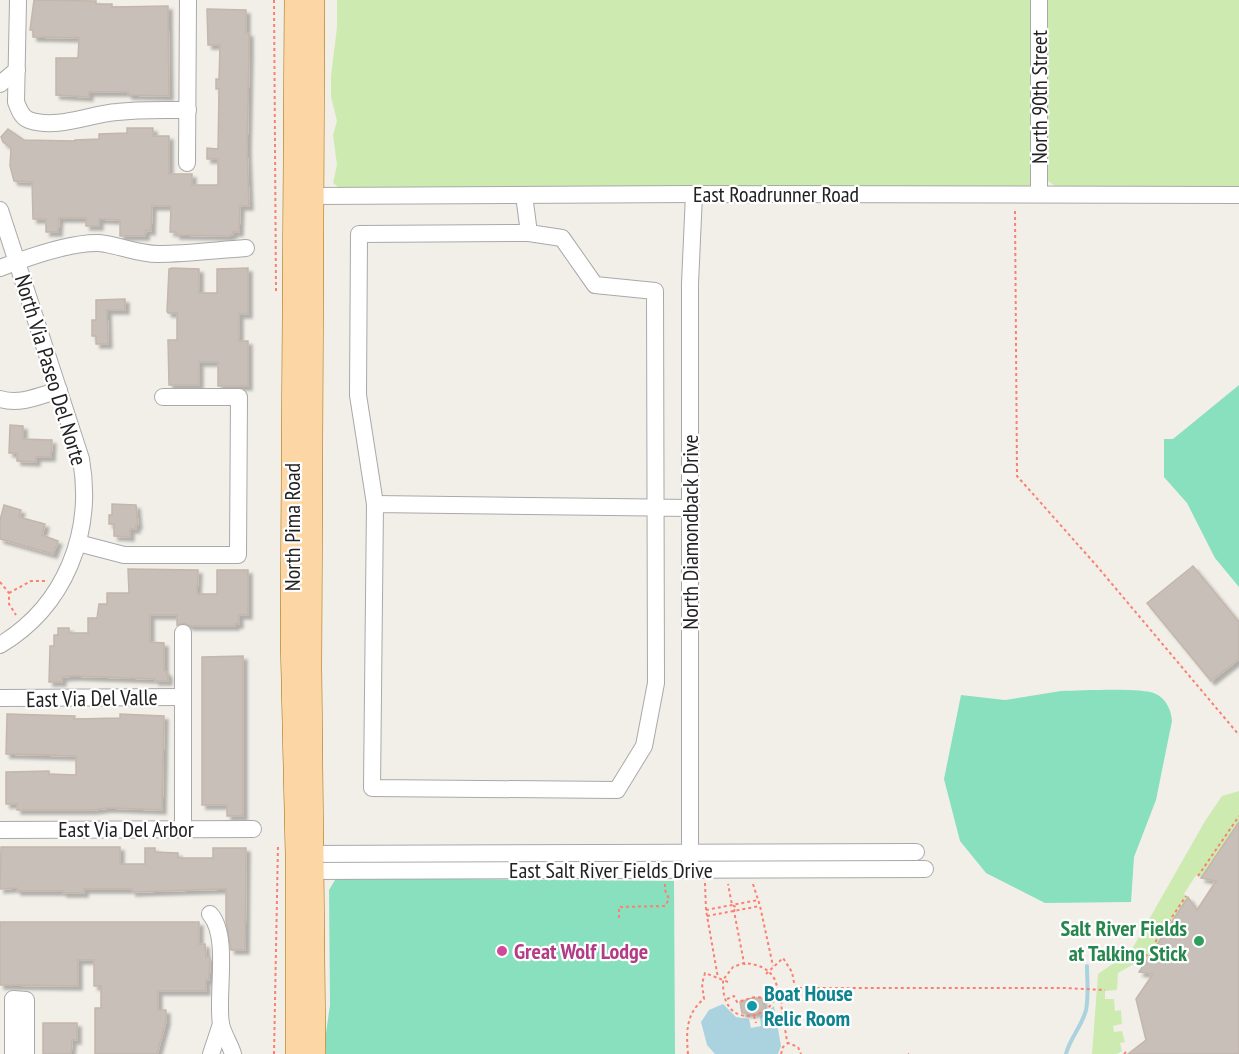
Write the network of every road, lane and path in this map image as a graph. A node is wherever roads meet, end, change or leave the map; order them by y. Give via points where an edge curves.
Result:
1 (18, 0) edge
2 (188, 0) edge
3 (295, 0) edge
4 (314, 0) edge
5 (1039, 0) edge
6 (8, 69) edge
7 (0, 84) edge
8 (188, 110) junction
9 (187, 163) dead end
10 (694, 194) junction
11 (1039, 194) junction
12 (524, 195) junction
13 (1239, 195) edge
14 (313, 196) junction
15 (0, 210) edge
16 (1015, 211) dead end
17 (530, 233) junction
18 (246, 248) dead end
19 (17, 261) junction
20 (0, 268) edge
21 (59, 390) junction
22 (163, 397) dead end
23 (0, 399) edge
24 (375, 504) junction
25 (655, 508) junction
26 (690, 508) junction
27 (78, 543) junction
28 (49, 581) dead end
29 (0, 582) edge
30 (9, 593) junction
31 (18, 618) dead end
32 (183, 633) dead end
33 (0, 645) edge
34 (183, 697) junction
35 (0, 699) edge
36 (1239, 735) edge
37 (1239, 816) edge
38 (183, 829) junction
39 (253, 829) dead end
40 (0, 830) edge
41 (690, 852) junction
42 (916, 852) dead end
43 (305, 862) junction
44 (925, 868) dead end
45 (690, 870) junction
46 (1198, 876) dead end
47 (665, 884) dead end
48 (705, 884) dead end
49 (728, 884) dead end
50 (753, 884) dead end
51 (1186, 896) dead end
52 (758, 900) junction
53 (732, 905) junction
54 (760, 906) junction
55 (706, 910) junction
56 (734, 911) junction
57 (210, 914) dead end
58 (707, 916) junction
59 (619, 918) dead end
60 (1142, 962) dead end
61 (744, 965) junction
62 (773, 967) junction
63 (767, 973) junction
64 (718, 978) junction
65 (723, 980) junction
66 (728, 982) dead end
67 (1105, 990) dead end
68 (778, 991) junction
69 (726, 1000) junction
70 (754, 1016) junction
71 (756, 1023) dead end
72 (221, 1024) junction
73 (788, 1043) junction
74 (13, 1054) edge
75 (26, 1054) edge
76 (211, 1054) edge
77 (233, 1054) edge
78 (296, 1054) edge
79 (315, 1054) edge
80 (688, 1054) edge
81 (781, 1054) edge
82 (801, 1054) edge

1 - 6 street
2 - 8 street
3 - 43 main road, North Pima Road via 291,636
4 - 14 main road, North Pima Road
5 - 11 street, North 90th Street
6 - 7 street
6 - 8 street via 16,102 27,120 68,122 114,112
8 - 9 street
10 - 11 street, East Roadrunner Road
10 - 12 street, East Roadrunner Road
10 - 26 street, North Diamondback Drive
11 - 13 street, East Roadrunner Road
12 - 14 street, East Roadrunner Road
12 - 17 street
14 - 43 main road, North Pima Road via 311,667
15 - 19 street, North Via Paseo Del Norte
16 - 36 path via 1017,476
17 - 24 street via 359,234 358,395
17 - 25 street via 562,238 595,285 655,291
18 - 19 street via 143,254 97,243
19 - 20 street
19 - 21 street, North Via Paseo Del Norte
21 - 23 street via 22,401
21 - 27 street, North Via Paseo Del Norte via 84,478
22 - 27 street via 238,397 238,555 124,555
24 - 25 street
24 - 25 street via 372,788 383,789 617,790 644,746 656,683
25 - 26 street
26 - 41 street, North Diamondback Drive
27 - 33 street, North Via Paseo Del Norte via 67,574 47,604 21,632
28 - 30 path via 32,581
29 - 30 path
30 - 31 path via 9,604
32 - 34 street
34 - 35 street, East Via Del Valle
34 - 38 street
37 - 46 path
38 - 39 street, East Via Del Arbor
38 - 40 street, East Via Del Arbor
41 - 42 street, East Salt River Fields Drive
41 - 43 street, East Salt River Fields Drive
41 - 45 street, North Diamondback Drive
43 - 45 street, East Salt River Fields Drive
43 - 78 main road, North Pima Road
43 - 79 main road, North Pima Road
44 - 45 street, East Salt River Fields Drive
47 - 59 path via 669,899 665,906 619,907
48 - 55 path
49 - 53 path
50 - 52 path
51 - 60 path
52 - 53 path
52 - 54 path
53 - 55 path
53 - 56 path
54 - 56 path
54 - 62 path
55 - 58 path
56 - 58 path
56 - 61 path
57 - 72 street via 215,920 220,948
58 - 64 path
61 - 63 path via 760,966
61 - 65 path via 733,967
62 - 63 path
62 - 67 path via 783,958 792,972 795,988
63 - 68 path via 773,977
64 - 65 path
64 - 80 path via 705,973 704,999 693,1008 688,1021
65 - 66 path
65 - 69 path
68 - 69 path via 767,992 766,998 737,1002 734,996
68 - 70 path via 767,1010
68 - 73 path via 784,991 781,1004
69 - 70 path via 731,1009
70 - 71 path
72 - 76 street
72 - 77 street
73 - 81 path
73 - 82 path via 798,1047
74 - 75 street via 13,999 26,1000

